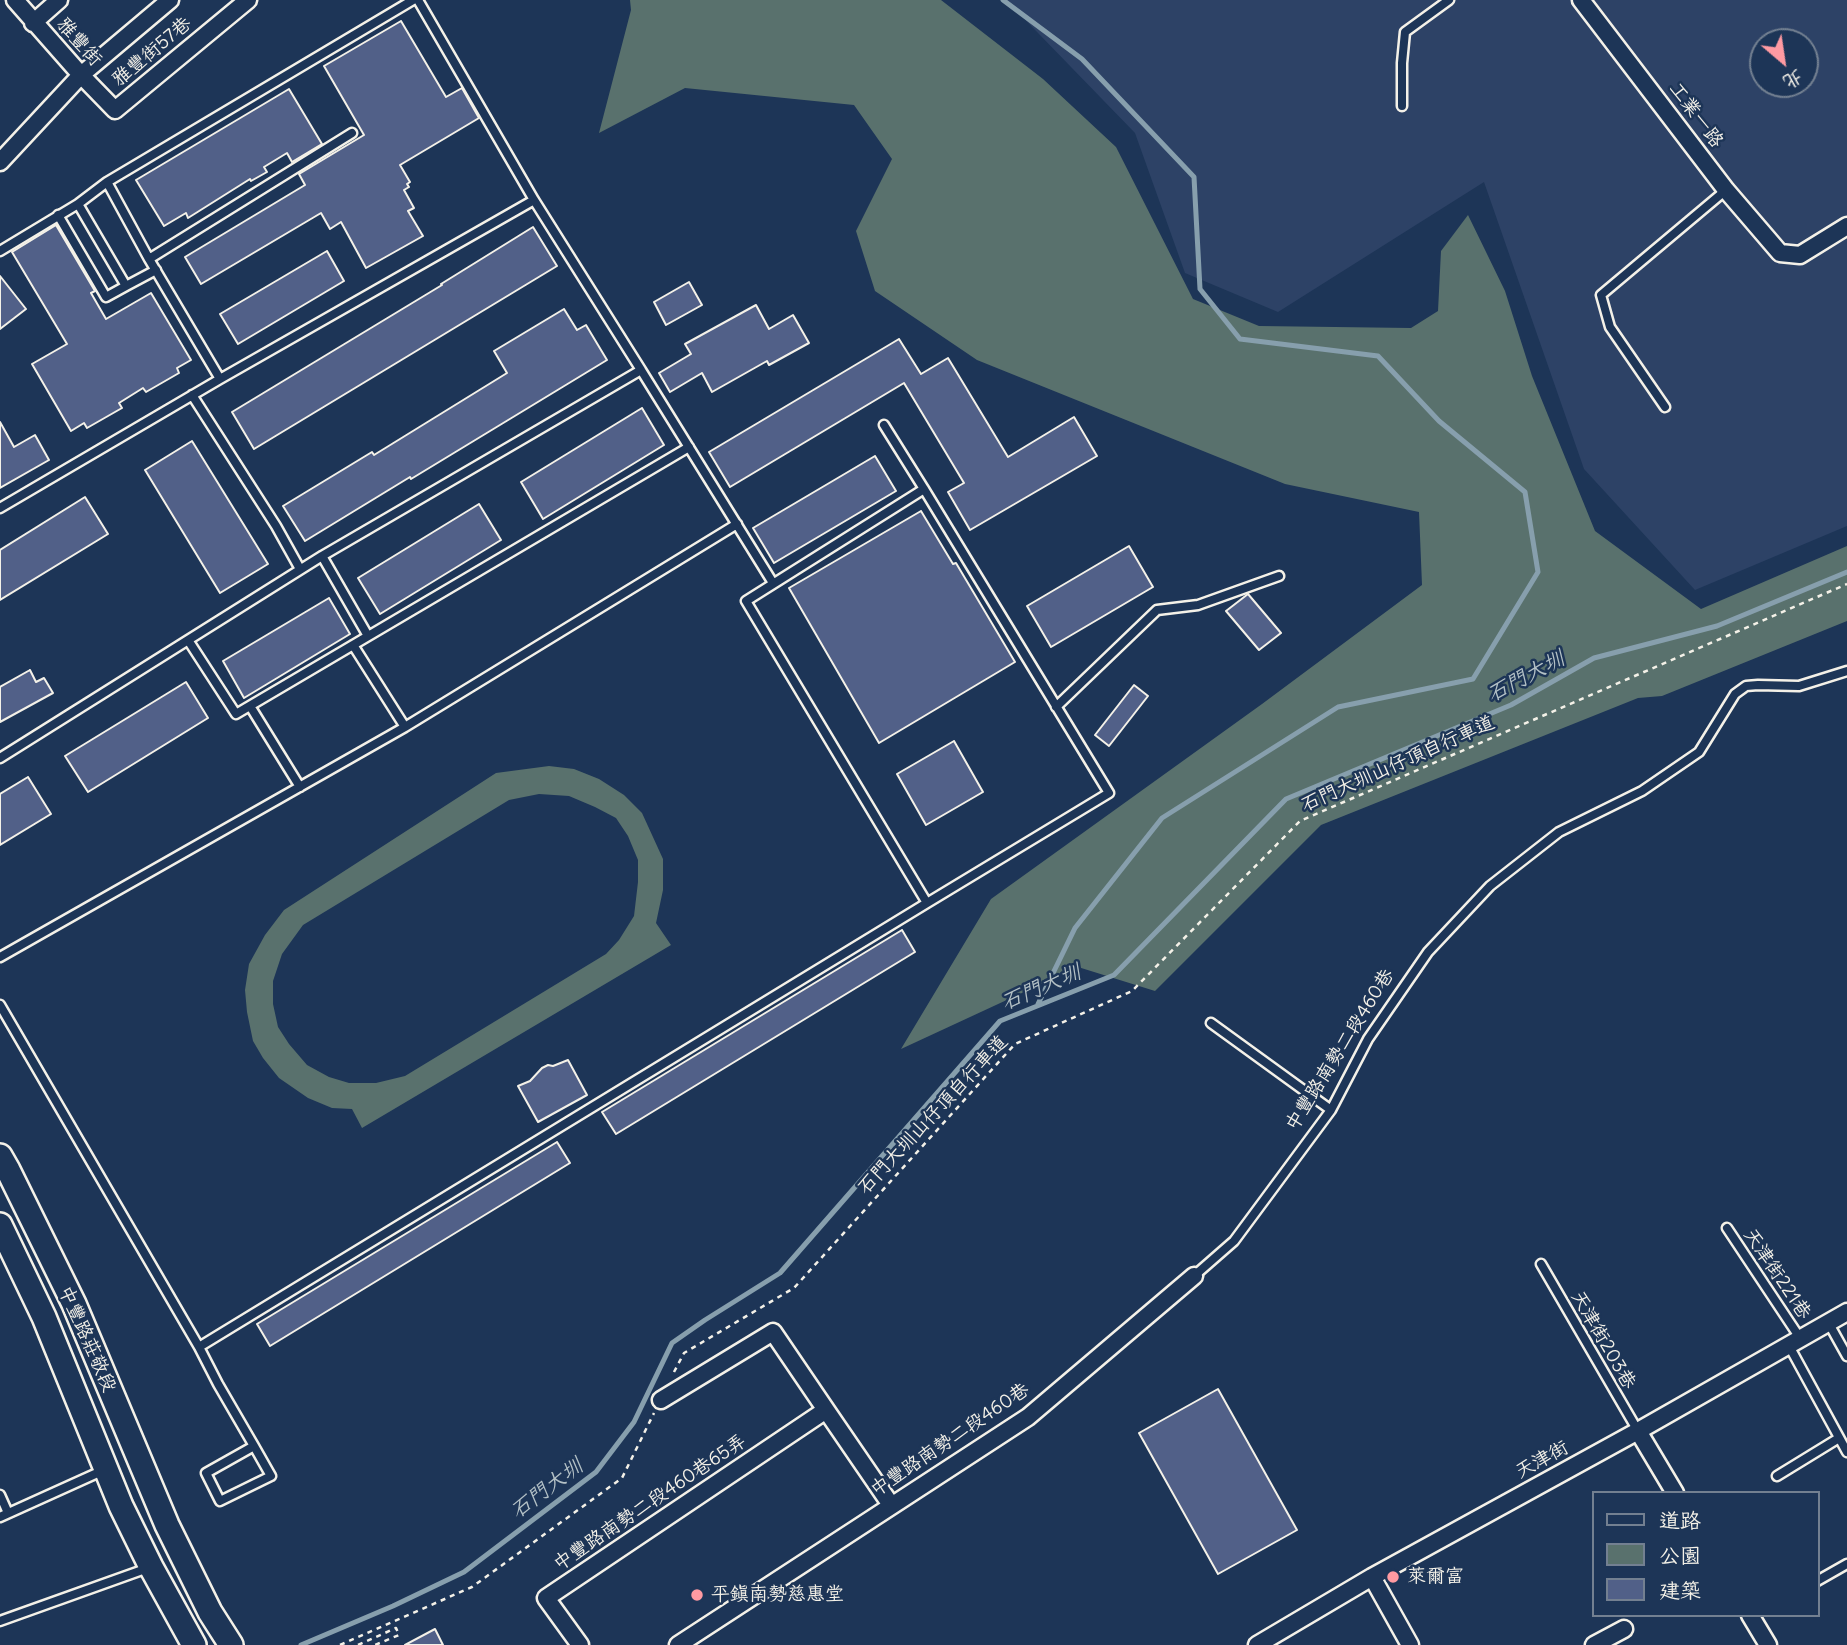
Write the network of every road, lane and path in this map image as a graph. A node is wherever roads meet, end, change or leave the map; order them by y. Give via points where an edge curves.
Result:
1 (15, 0) edge
2 (59, 0) edge
3 (170, 0) edge
4 (248, 0) edge
5 (416, 0) edge
6 (1449, 0) edge
7 (1581, 0) edge
8 (33, 23) junction
9 (81, 75) junction
10 (1402, 106) dead end
11 (115, 110) joint
12 (352, 133) dead end
13 (0, 162) edge
14 (107, 182) junction
15 (1726, 190) junction
16 (534, 200) junction
17 (78, 204) junction
18 (58, 215) junction
19 (1847, 226) edge
20 (0, 251) edge
21 (149, 258) junction
22 (156, 270) junction
23 (126, 286) junction
24 (640, 370) junction
25 (220, 379) junction
26 (192, 395) junction
27 (1665, 407) dead end
28 (884, 425) dead end
29 (689, 447) junction
30 (923, 489) junction
31 (0, 508) edge
32 (737, 524) junction
33 (322, 556) junction
34 (300, 569) junction
35 (1279, 576) dead end
36 (773, 583) junction
37 (1847, 584) edge
38 (368, 636) junction
39 (188, 640) junction
40 (353, 645) junction
41 (1847, 671) edge
42 (250, 706) junction
43 (1056, 707) junction
44 (405, 727) junction
45 (0, 758) edge
46 (300, 787) junction
47 (928, 903) junction
48 (0, 957) edge
49 (0, 1005) edge
50 (1211, 1023) dead end
51 (1331, 1110) junction
52 (0, 1156) edge
53 (0, 1225) edge
54 (1727, 1228) dead end
55 (1541, 1264) dead end
56 (1194, 1276) joint
57 (1847, 1312) edge
58 (1828, 1322) junction
59 (1794, 1341) junction
60 (199, 1347) junction
61 (1847, 1356) edge
62 (661, 1400) junction
63 (825, 1410) junction
64 (1638, 1431) junction
65 (1839, 1438) junction
66 (254, 1446) junction
67 (1847, 1452) edge
68 (107, 1468) junction
69 (1777, 1476) dead end
70 (1674, 1491) edge
71 (0, 1495) edge
72 (891, 1505) junction
73 (4, 1515) edge
74 (1847, 1564) edge
75 (151, 1567) junction
76 (1372, 1577) junction
77 (1819, 1580) edge
78 (1754, 1617) edge
79 (0, 1621) edge
80 (1623, 1629) dead end
81 (194, 1645) edge
82 (231, 1645) edge
83 (340, 1645) edge
84 (358, 1645) edge
85 (376, 1645) edge
86 (580, 1645) edge
87 (678, 1645) edge
88 (1257, 1645) edge
89 (1410, 1645) edge
90 (1594, 1645) edge
91 (1768, 1645) edge

1 - 8 street, 雅豐街
2 - 8 street
3 - 9 street
4 - 11 street, 雅豐街57巷
5 - 14 lane
5 - 16 lane
6 - 10 lane via 1405,32
7 - 15 street, 工業一路
8 - 9 street, 雅豐街
9 - 11 street, 雅豐街
9 - 13 street
12 - 21 lane
14 - 17 lane
14 - 21 lane
15 - 19 street, 工業一路 via 1780,253 1800,255
15 - 27 lane via 1601,295 1610,327
16 - 24 lane
16 - 25 lane
17 - 18 lane
17 - 23 lane
18 - 20 lane
18 - 23 lane via 106,297
21 - 22 lane
22 - 23 lane
22 - 25 lane
24 - 29 lane
24 - 33 lane
25 - 26 lane
26 - 31 lane
26 - 34 lane
28 - 30 lane
29 - 32 lane
29 - 38 lane
30 - 36 lane
30 - 43 lane
32 - 36 lane
32 - 44 lane
33 - 34 lane
33 - 38 lane
34 - 39 lane
35 - 43 lane via 1198,605 1157,610
36 - 47 lane via 746,601
37 - 62 path, 石門大圳山仔頂自行車道 via 1300,821 1132,991 1015,1044 794,1288 684,1353
38 - 40 lane
39 - 42 lane via 236,714
39 - 45 lane
40 - 42 lane
40 - 44 lane
41 - 51 lane, 中豐路南勢二段460巷 via 1799,686 1746,686 1735,694 1699,752 1642,791 1559,832 1490,886 1428,952 1368,1039
42 - 46 lane
43 - 47 lane via 1109,793
44 - 46 lane
46 - 48 lane
47 - 60 lane
49 - 60 lane
50 - 51 lane
51 - 56 lane, 中豐路南勢二段460巷 via 1234,1241
52 - 82 main road, 中豐路莊敬段 via 74,1304 167,1525
53 - 68 main road, 中豐路莊敬段
54 - 59 lane, 天津街221巷
55 - 64 lane, 天津街203巷
56 - 72 street, 中豐路南勢二段460巷 via 1028,1417
57 - 58 street, 天津街
58 - 59 street, 天津街
58 - 61 lane
59 - 64 street, 天津街
59 - 65 lane, 天津街221巷
60 - 66 lane
62 - 63 street via 773,1332
62 - 83 path, 石門大圳山仔頂自行車道 via 622,1478 472,1587
63 - 72 street
63 - 86 street, 中豐路南勢二段460巷65弄 via 546,1598
64 - 70 street
64 - 76 street, 天津街
65 - 67 lane, 天津街221巷
65 - 69 lane
66 - 66 lane via 271,1476 220,1501 206,1473
68 - 73 lane
68 - 75 main road, 中豐路莊敬段
71 - 73 lane
72 - 87 street, 中豐路南勢二段460巷
74 - 77 lane
75 - 79 lane
75 - 81 main road, 中豐路莊敬段
76 - 88 street, 天津街
76 - 89 street
78 - 91 street
80 - 90 street
84 - 85 path via 396,1628 398,1635

